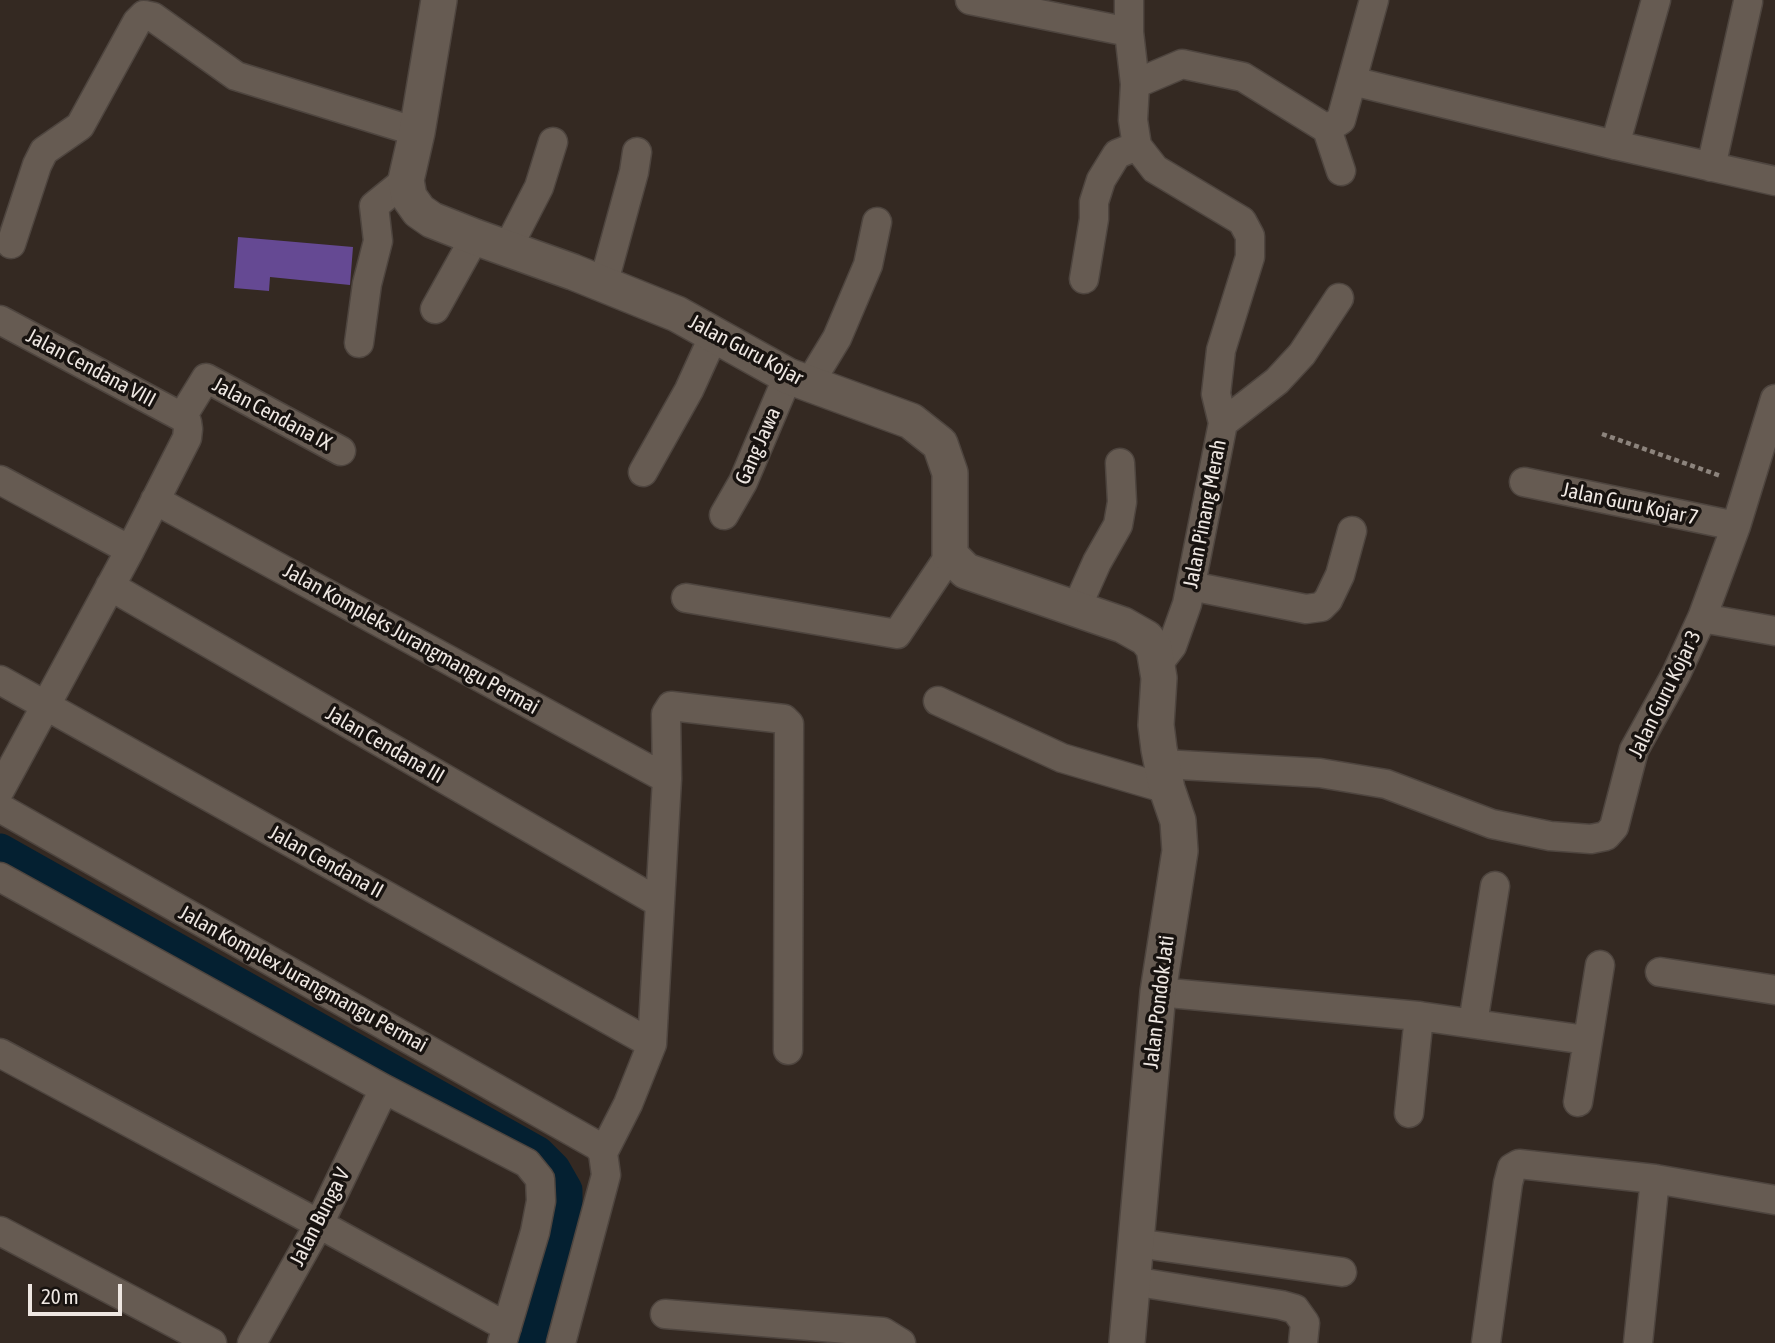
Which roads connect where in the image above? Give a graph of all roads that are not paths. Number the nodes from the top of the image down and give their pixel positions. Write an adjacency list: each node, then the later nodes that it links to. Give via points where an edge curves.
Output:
1 (439, 0): 11 (street)
2 (970, 0): 7 (street)
3 (1129, 0): 7 (street)
4 (1374, 0): 8 (street)
5 (1656, 0): 13 (street)
6 (1748, 2): 16 (street)
7 (1129, 32): 9 (street)
8 (1352, 80): 10 (street, via 1341,120); 13 (street)
9 (1135, 84): 10 (street, via 1182,64 1243,77); 14 (street)
10 (1327, 130): 17 (street)
11 (417, 132): 18 (street); 22 (street, via 236,76 144,15 80,126 44,150)
12 (553, 142): 21 (street, via 539,187)
13 (1615, 145): 16 (street)
14 (1137, 146): 23 (street, via 1117,154 1101,180); 33 (street, Jalan Pinang Merah, via 1155,169 1242,221 1250,236 1250,257 1221,350 1216,394)
15 (637, 152): 24 (street)
16 (1711, 167): 19 (street)
17 (1341, 171)
18 (406, 180): 21 (street, Jalan Guru Kojar, via 409,197 419,211); 29 (street, via 374,206 378,241)
19 (1775, 181)
20 (877, 222): 30 (street, Gang Jawa, via 868,265 837,338)
21 (491, 243): 24 (street, Jalan Guru Kojar); 26 (street)
22 (11, 244)
23 (1084, 279)
24 (603, 285): 28 (street, Jalan Guru Kojar, via 677,314)
25 (1339, 298): 33 (street, via 1278,381)
26 (435, 309)
27 (0, 320): 32 (street, Jalan Cendana VIII)
28 (714, 335): 30 (street, Jalan Guru Kojar); 36 (street)
29 (359, 343)
30 (798, 380): 41 (street, Gang Jawa); 45 (street, Jalan Guru Kojar, via 911,421 940,444 950,473)
31 (1775, 399): 37 (street, Jalan Guru Kojar 3)
32 (182, 417): 34 (street, Jalan Cendana IX, via 206,378); 40 (street, via 187,422 187,438)
33 (1223, 423): 47 (street, Jalan Pinang Merah)
34 (341, 450)
35 (1120, 463): 49 (street, via 1118,525)
36 (643, 472)
37 (1759, 476): 42 (street, Jalan Guru Kojar 3)
38 (0, 480): 44 (street)
39 (1524, 482): 42 (street, Jalan Guru Kojar 7)
40 (156, 500): 44 (street); 57 (street, Jalan Kompleks Jurangmangu Permai)
41 (724, 515)
42 (1736, 526): 50 (street, Jalan Guru Kojar 3)
43 (1352, 531): 47 (street, via 1340,575 1321,607 1306,609)
44 (130, 550): 46 (street)
45 (950, 555): 48 (street, via 897,634); 49 (street, via 966,571)
46 (110, 586): 55 (street); 62 (street, Jalan Cendana III)
47 (1191, 586): 52 (street, Jalan Pinang Merah, via 1172,646)
48 (686, 598)
49 (1076, 609): 52 (street, via 1146,638)
50 (1702, 618): 51 (street); 56 (street, Jalan Guru Kojar 3, via 1634,750 1614,827 1606,836 1550,836 1492,824 1386,784 1320,773)
51 (1775, 631)
52 (1158, 664): 56 (street, Jalan Pondok Jati, via 1156,725)
53 (0, 680): 55 (street, Jalan Cendana II)
54 (938, 701): 56 (street, via 1062,758)
55 (47, 707): 58 (street); 70 (street, Jalan Cendana II)
56 (1165, 777): 66 (street, Jalan Pondok Jati, via 1178,821 1180,851)
57 (667, 779): 62 (street); 71 (street, via 666,714 671,706 783,719 789,724)
58 (0, 790)
59 (0, 808): 76 (street, Jalan Komplex Jurangmangu Permai, via 590,1141)
60 (0, 877): 73 (street)
61 (1495, 886): 68 (street)
62 (660, 903): 70 (street)
63 (1600, 965): 69 (street)
64 (1660, 972): 65 (street)
65 (1775, 990)
66 (1158, 992): 67 (street); 81 (street, Jalan Pondok Jati)
67 (1419, 1016): 68 (street); 75 (street)
68 (1473, 1023): 69 (street)
69 (1586, 1040): 74 (street)
70 (652, 1044): 76 (street)
71 (788, 1050)
72 (0, 1053): 79 (street)
73 (384, 1089): 79 (street, Jalan Bunga V); 85 (street, via 527,1163 540,1179 535,1232)
74 (1578, 1102)
75 (1409, 1113)
76 (603, 1153): 88 (street, via 606,1175)
77 (1655, 1179): 78 (street); 92 (street, via 1519,1164 1513,1168); 93 (street)
78 (1775, 1200)
79 (319, 1224): 85 (street); 87 (street, Jalan Bunga V)
80 (0, 1231): 86 (street)
81 (1136, 1243): 82 (street); 83 (street, Jalan Pondok Jati)
82 (1342, 1272)
83 (1132, 1281): 90 (street, Jalan Pondok Jati); 91 (street, via 1295,1309 1305,1323)
84 (664, 1314): 89 (street, via 883,1332)
85 (504, 1335)
86 (212, 1343)
87 (252, 1343)
88 (561, 1343)
89 (901, 1343)
90 (1127, 1343)
91 (1303, 1343)
92 (1486, 1343)
93 (1638, 1343)

